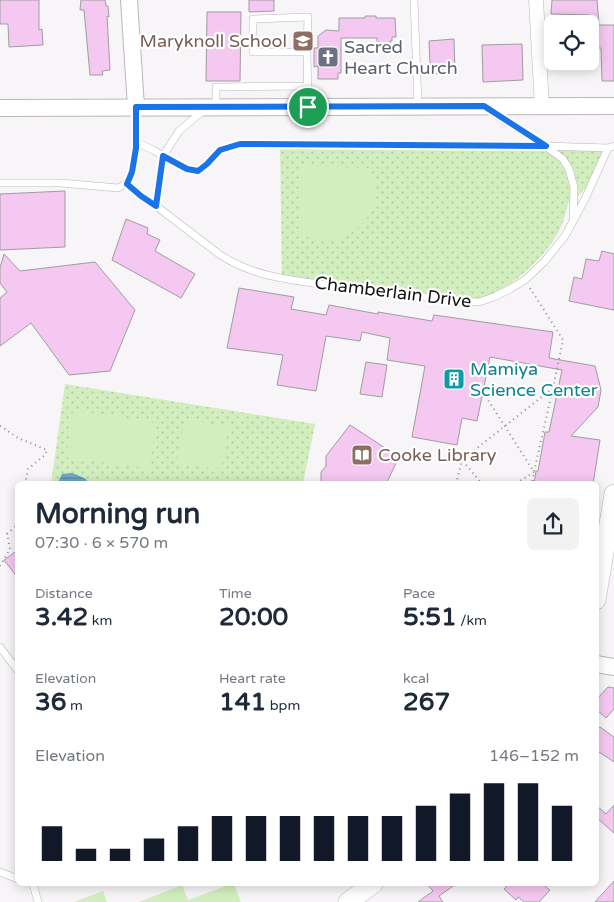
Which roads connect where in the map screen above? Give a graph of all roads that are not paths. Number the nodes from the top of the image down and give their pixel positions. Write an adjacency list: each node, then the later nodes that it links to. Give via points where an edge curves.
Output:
1 (129, 0): 9 (street)
2 (414, 0): 6 (lane)
3 (536, 0): 11 (street)
4 (307, 52): 4 (lane, via 308,18 253,19 253,52); 5 (lane)
5 (308, 86): 10 (lane); 13 (lane, via 216,87)
6 (418, 106): 7 (street); 10 (street)
7 (484, 106): 11 (street); 15 (lane)
8 (614, 106): 11 (street)
9 (136, 107): 12 (street); 13 (street); 14 (lane)
10 (308, 107): 13 (street)
11 (542, 107)
12 (0, 108)
13 (212, 108): 17 (lane, via 179,131)
14 (136, 142): 17 (lane); 19 (lane)
15 (546, 146): 16 (lane); 17 (lane, via 240,144 220,150 198,171); 21 (lane, via 563,159 569,169 574,187)
16 (611, 147): 21 (lane, Chamberlain Drive)
17 (163, 156): 20 (lane)
18 (0, 182): 19 (lane, via 118,188)
19 (127, 184): 20 (lane, Chamberlain Drive)
20 (156, 206): 21 (lane, Chamberlain Drive, via 228,260 244,268 282,279 478,302 525,280 565,236)
21 (572, 221)
22 (614, 494): 23 (main road)
23 (599, 582)
24 (0, 647): 26 (lane)
25 (599, 664): 27 (street)
26 (15, 667)
27 (614, 667)
28 (0, 872): 29 (lane)
29 (15, 878)
30 (33, 886): 32 (lane)
31 (370, 886): 33 (main road)
32 (38, 902)
33 (348, 902)

